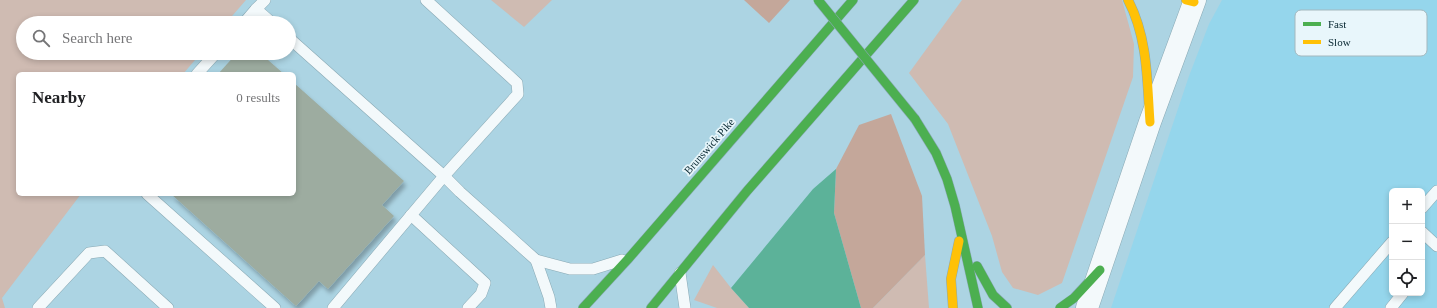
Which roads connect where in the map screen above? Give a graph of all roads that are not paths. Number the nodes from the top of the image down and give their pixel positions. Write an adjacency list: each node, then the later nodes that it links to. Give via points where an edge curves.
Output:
1 (265, 0): 9 (lane)
2 (426, 0): 17 (lane, via 517,83 518,94)
3 (818, 0): 22 (highway, bridge, via 915,119 936,153 947,179)
4 (853, 0): 26 (highway, Brunswick Pike)
5 (914, 0): 12 (highway)
6 (924, 0): 12 (highway)
7 (1128, 0): 16 (highway, via 1135,12 1143,45)
8 (1192, 1): 16 (street)
9 (256, 9): 10 (lane); 11 (lane)
10 (250, 16)
11 (264, 16)
12 (893, 23): 29 (highway)
13 (296, 44): 17 (lane)
14 (210, 60): 15 (lane)
15 (199, 72)
16 (1150, 122): 28 (street)
17 (444, 176): 21 (lane); 27 (lane)
18 (1437, 191): 20 (lane)
19 (149, 196): 33 (lane)
20 (1425, 205)
21 (411, 215): 34 (lane); 35 (lane, via 485,283 481,294)
22 (960, 234): 40 (highway, via 952,279); 41 (highway); 42 (highway, via 992,294)
23 (1425, 235): 25 (lane)
24 (1389, 245): 45 (lane)
25 (1437, 246)
26 (629, 258): 27 (lane, via 593,269 570,269); 37 (highway, Brunswick Pike)
27 (536, 260): 36 (lane)
28 (1100, 270): 43 (highway, via 1074,298); 44 (street)
29 (680, 271): 38 (highway); 39 (lane)
30 (1400, 296): 46 (lane)
31 (38, 308): 32 (lane, via 89,253 105,251)
32 (168, 308)
33 (275, 308)
34 (333, 308)
35 (468, 308)
36 (551, 308)
37 (583, 308)
38 (651, 308)
39 (685, 308)
40 (953, 308)
41 (978, 308)
42 (1007, 308)
43 (1060, 308)
44 (1087, 308)
45 (1335, 308)
46 (1390, 308)

